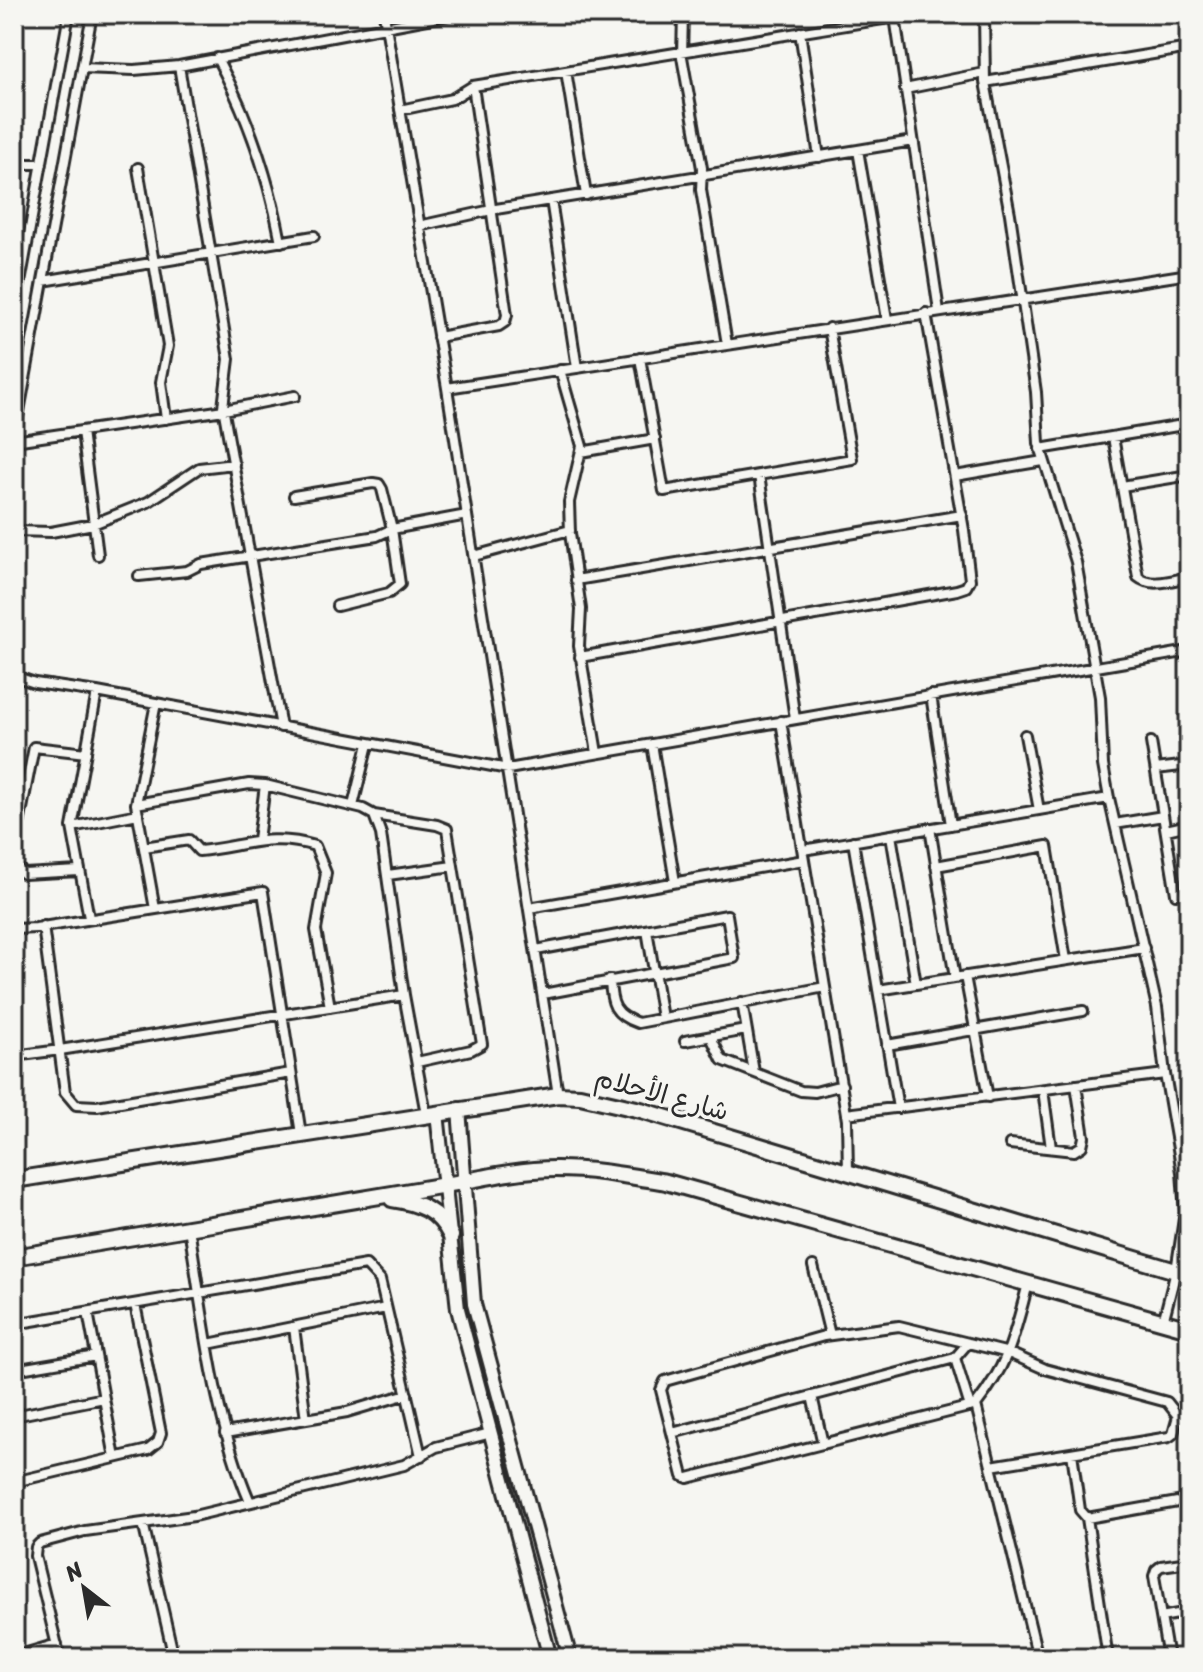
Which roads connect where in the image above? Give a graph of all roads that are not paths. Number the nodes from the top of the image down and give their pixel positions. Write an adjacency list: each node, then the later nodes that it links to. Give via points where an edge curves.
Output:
1 (69, 14): 23 (street)
2 (92, 14): 13 (street)
3 (384, 14): 7 (street)
4 (454, 14): 7 (street)
5 (683, 14): 10 (street)
6 (984, 14): 15 (street)
7 (385, 26): 11 (street); 18 (street)
8 (800, 32): 10 (street); 17 (street, via 895,17); 21 (street)
9 (1189, 48): 15 (street)
10 (683, 51): 14 (street); 25 (street)
11 (217, 58): 12 (street); 31 (street, via 268,178)
12 (179, 66): 13 (street); 32 (street)
13 (82, 68): 35 (street)
14 (566, 71): 16 (street); 26 (street)
15 (984, 78): 17 (street); 36 (street)
16 (473, 86): 18 (street, via 452,99); 28 (street)
17 (905, 89): 19 (street)
18 (400, 110): 29 (street)
19 (913, 141): 20 (street); 37 (street)
20 (858, 150): 21 (street); 40 (street)
21 (819, 157): 25 (street)
22 (14, 164): 23 (street)
23 (42, 164): 39 (street)
24 (138, 168): 33 (street)
25 (702, 176): 26 (street); 43 (street)
26 (586, 195): 27 (street)
27 (551, 200): 28 (street); 45 (street)
28 (491, 210): 29 (street); 42 (street, via 505,322)
29 (419, 226): 42 (street)
30 (314, 236): 31 (street)
31 (281, 242): 32 (street)
32 (211, 253): 33 (street); 49 (street, via 229,359)
33 (154, 263): 35 (street); 50 (street, via 168,346 161,382)
34 (1189, 274): 36 (street)
35 (43, 281): 55 (street)
36 (1020, 298): 37 (street); 56 (street)
37 (939, 311): 38 (street)
38 (926, 313): 40 (street); 62 (street)
39 (14, 316)
40 (887, 319): 41 (street)
41 (829, 328): 43 (street); 60 (street, via 852,459)
42 (438, 337): 47 (street)
43 (727, 344): 44 (street)
44 (640, 358): 45 (street); 54 (street)
45 (577, 368): 46 (street)
46 (560, 370): 47 (street); 57 (street)
47 (447, 388): 65 (street)
48 (295, 396): 49 (street)
49 (224, 410): 50 (street); 59 (street)
50 (166, 419): 52 (street)
51 (1189, 424): 53 (street)
52 (82, 431): 55 (street); 67 (street)
53 (1113, 437): 56 (street); 63 (street)
54 (655, 439): 57 (street); 60 (street, via 664,491)
55 (14, 440)
56 (1040, 449): 58 (street)
57 (581, 452): 69 (street, via 569,502)
58 (1043, 461): 62 (street); 82 (street, via 1076,562)
59 (234, 464): 67 (street, via 199,468 148,502); 74 (street)
60 (759, 475): 71 (street)
61 (1189, 475): 63 (street)
62 (955, 476): 66 (street)
63 (1122, 486): 76 (street, via 1138,577 1152,583)
64 (294, 496): 68 (street, via 379,484)
65 (467, 515): 68 (street); 73 (street)
66 (962, 515): 71 (street); 79 (street, via 970,580 966,587)
67 (93, 524): 70 (street, via 51,532); 72 (street)
68 (392, 529): 74 (street); 78 (street, via 400,584 389,593)
69 (570, 530): 73 (street); 77 (street)
70 (14, 531)
71 (770, 547): 77 (street); 79 (street)
72 (98, 555)
73 (474, 556): 97 (street)
74 (251, 558): 75 (street); 89 (street)
75 (139, 576)
76 (1189, 577)
77 (576, 580): 81 (street)
78 (337, 606)
79 (781, 621): 81 (street); 87 (street)
80 (1189, 651): 82 (street)
81 (580, 657): 95 (street)
82 (1093, 667): 85 (street); 100 (street)
83 (14, 676): 84 (street)
84 (97, 692): 86 (street); 94 (street)
85 (931, 695): 87 (street); 108 (street)
86 (156, 703): 89 (street); 101 (street)
87 (795, 719): 88 (street)
88 (781, 721): 93 (street); 118 (street)
89 (281, 727): 92 (street)
90 (1025, 735): 103 (street)
91 (1151, 742): 98 (street)
92 (368, 744): 97 (street); 102 (street)
93 (652, 744): 95 (street); 125 (street)
94 (86, 753): 110 (street); 117 (street, via 34,747)
95 (597, 753): 97 (street)
96 (1189, 765): 98 (street)
97 (508, 769): 127 (street)
98 (1156, 769): 106 (street)
99 (265, 785): 101 (street); 102 (street); 114 (street)
100 (1109, 798): 103 (street); 107 (street)
101 (136, 804): 104 (street)
102 (353, 806): 105 (street)
103 (1039, 810): 108 (street)
104 (138, 814): 110 (street); 116 (street)
105 (374, 815): 121 (street, via 447,829); 124 (street)
106 (1163, 816): 107 (street); 112 (street)
107 (1115, 824): 133 (street)
108 (951, 825): 111 (street)
109 (1189, 825): 112 (street)
110 (72, 827): 123 (street)
111 (930, 828): 113 (street); 122 (street)
112 (1166, 830): 126 (street)
113 (891, 835): 115 (street); 139 (street)
114 (258, 840): 116 (street, via 199,851 189,840); 145 (street, via 293,839 319,851 326,873 316,930)
115 (853, 841): 118 (street); 141 (street)
116 (144, 847): 128 (street)
117 (14, 850)
118 (803, 850): 119 (street)
119 (804, 860): 125 (street); 140 (street)
120 (14, 865): 123 (street, via 24,874)
121 (453, 866): 124 (street); 156 (street, via 482,1044)
122 (936, 866): 135 (street, via 1047,846); 137 (street)
123 (79, 871): 129 (street)
124 (388, 875): 143 (street)
125 (675, 882): 127 (street)
126 (1176, 894)
127 (529, 908): 134 (street)
128 (155, 909): 129 (street); 147 (street, via 263,892)
129 (89, 918): 130 (street)
130 (43, 926): 131 (street); 154 (street)
131 (14, 929)
132 (647, 930): 134 (street); 136 (street); 136 (street, via 727,915 734,958)
133 (1144, 948): 135 (street); 159 (street)
134 (536, 950): 142 (street)
135 (1066, 960): 137 (street)
136 (654, 972): 138 (street); 148 (street)
137 (960, 977): 139 (street); 150 (street)
138 (610, 980): 142 (street); 148 (street, via 611,996 623,1018 638,1023)
139 (916, 984): 141 (street)
140 (825, 987): 144 (street); 160 (street)
141 (878, 990): 153 (street)
142 (543, 994): 163 (street)
143 (404, 995): 145 (street); 156 (street)
144 (742, 1002): 148 (street); 149 (street)
145 (330, 1007): 147 (street)
146 (1083, 1011): 150 (street)
147 (281, 1015): 154 (street); 158 (street)
148 (662, 1018)
149 (746, 1030): 151 (street); 157 (street)
150 (975, 1030): 153 (street); 164 (street)
151 (711, 1037): 152 (street); 157 (street, via 722,1060)
152 (685, 1041)
153 (887, 1045): 165 (street)
154 (60, 1050): 155 (street); 158 (street, via 65,1092 76,1105)
155 (14, 1056)
156 (417, 1062): 167 (street)
157 (754, 1072): 160 (street, via 801,1091)
158 (291, 1073): 169 (street)
159 (1165, 1074): 161 (street); 181 (street, via 1182,1172)
160 (842, 1085): 168 (street)
161 (1076, 1085): 162 (street); 171 (street, via 1082,1146 1074,1151)
162 (1043, 1090): 164 (street); 171 (street)
163 (558, 1095): 166 (main road, شارع الأحلام); 172 (main road, شارع الأحلام, via 641,1110)
164 (988, 1097): 165 (street)
165 (898, 1108): 168 (street)
166 (459, 1109): 167 (main road, شارع الأحلام); 174 (main road)
167 (431, 1114): 169 (main road, شارع الأحلام); 175 (main road)
168 (846, 1114): 172 (street)
169 (301, 1134): 173 (main road, شارع الأحلام)
170 (1010, 1144): 171 (street)
171 (1051, 1148)
172 (848, 1172): 181 (main road, شارع الأحلام)
173 (14, 1180)
174 (464, 1182): 175 (main road); 182 (main road, via 553,1169 666,1182); 197 (main road, via 474,1304)
175 (446, 1185): 176 (main road); 178 (main road)
176 (380, 1196): 177 (main road); 178 (main road, via 425,1207)
177 (189, 1228): 179 (main road); 183 (street)
178 (451, 1236): 199 (main road, via 458,1309)
179 (14, 1257)
180 (813, 1266): 191 (street)
181 (1183, 1273): 187 (street)
182 (1028, 1284): 187 (main road); 194 (street)
183 (200, 1293): 184 (street); 185 (street, via 366,1265 380,1280); 193 (street)
184 (135, 1304): 186 (street); 212 (street, via 161,1433 148,1450)
185 (386, 1308): 189 (street); 200 (street)
186 (88, 1312): 188 (street); 195 (street)
187 (1163, 1322): 190 (main road)
188 (14, 1324)
189 (294, 1327): 193 (street); 205 (street)
190 (1189, 1329)
191 (830, 1335): 192 (street, via 899,1326); 208 (street, via 665,1381 661,1390)
192 (968, 1343): 194 (street); 196 (street)
193 (208, 1344): 206 (street)
194 (1009, 1353): 203 (street); 210 (street, via 1045,1369 1167,1402 1178,1416 1169,1437)
195 (96, 1356): 198 (street); 202 (street)
196 (955, 1358): 201 (street); 203 (street)
197 (491, 1369): 199 (main road); 227 (main road)
198 (14, 1370)
199 (475, 1373): 207 (main road)
200 (407, 1394): 205 (street); 211 (street)
201 (812, 1396): 208 (street); 209 (street)
202 (104, 1398): 204 (street); 212 (street)
203 (973, 1406): 209 (street); 213 (street)
204 (14, 1416)
205 (306, 1419): 206 (street)
206 (225, 1433): 216 (street)
207 (491, 1433): 211 (street); 226 (main road)
208 (672, 1433): 209 (street, via 683,1476 688,1478)
209 (823, 1444)
210 (1072, 1453): 213 (street); 217 (street, via 1080,1510)
211 (421, 1456): 216 (street, via 404,1465)
212 (115, 1458): 214 (street)
213 (991, 1466): 228 (street)
214 (14, 1482)
215 (1189, 1500): 217 (street)
216 (250, 1502): 218 (street)
217 (1087, 1518): 229 (street)
218 (143, 1523): 222 (street, via 85,1531 36,1547); 225 (street)
219 (1189, 1562): 221 (street, via 1156,1570)
220 (1189, 1612): 221 (street)
221 (1161, 1617): 230 (street)
222 (57, 1644): 223 (street); 224 (street)
223 (14, 1657)
224 (60, 1658)
225 (174, 1658)
226 (550, 1658)
227 (570, 1658)
228 (1038, 1658)
229 (1108, 1658)
230 (1168, 1658)

